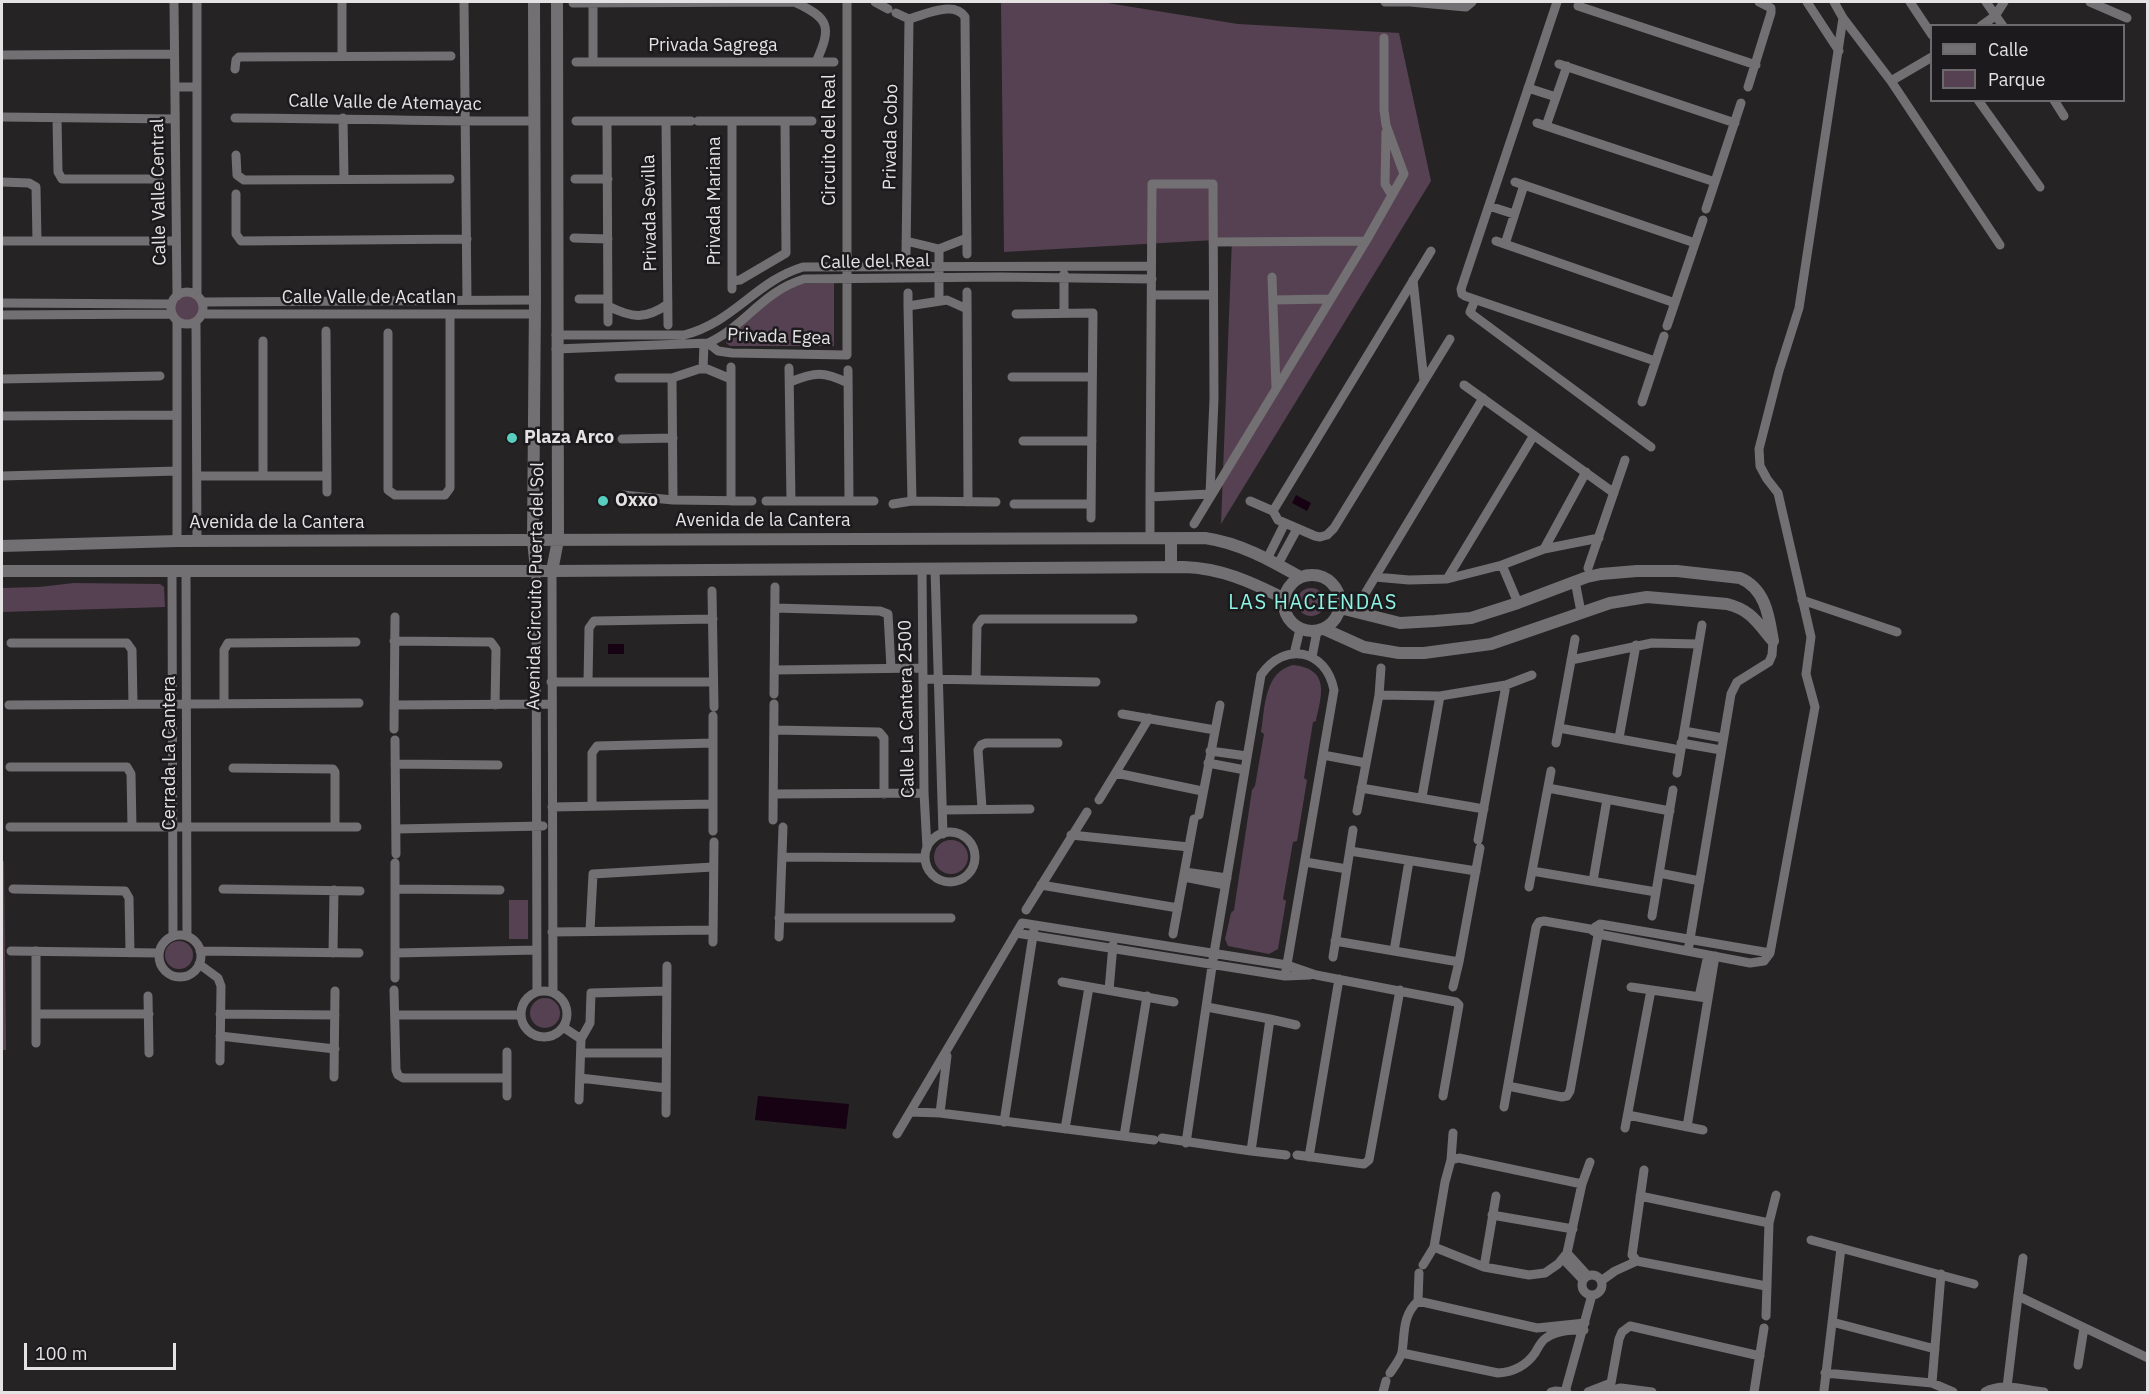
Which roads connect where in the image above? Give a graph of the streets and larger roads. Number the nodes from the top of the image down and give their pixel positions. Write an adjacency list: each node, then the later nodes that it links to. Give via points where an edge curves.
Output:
1 (174, 2): 34 (street, Calle Valle Central)
2 (197, 2): 47 (street, Calle Valle Central)
3 (342, 2): 36 (street)
4 (464, 2): 67 (street)
5 (534, 2): 60 (street, Avenida Circuito Puerta del Sol)
6 (557, 2): 149 (street, Avenida Circuito Puerta del Sol)
7 (847, 2): 30 (street, Circuito del Real)
8 (875, 2): 26 (street)
9 (1384, 2): 10 (street)
10 (1410, 2): 11 (street, via 1466,7)
11 (1472, 2)
12 (1557, 2): 49 (street)
13 (1760, 2): 43 (street, via 1771,8 1771,13)
14 (1808, 2): 33 (street)
15 (1834, 2): 24 (street)
16 (1910, 2): 31 (street)
17 (1986, 2): 23 (street)
18 (2004, 2): 23 (street)
19 (2090, 2): 25 (street)
20 (573, 3): 21 (street)
21 (593, 3): 29 (street, via 794,2 819,15); 40 (street)
22 (1583, 5): 43 (street)
23 (1995, 16): 27 (street); 28 (street)
24 (1843, 18): 33 (street); 45 (street)
25 (2127, 18)
26 (909, 19): 86 (street, via 947,8 965,16); 92 (street, Privada Cobo)
27 (1984, 24)
28 (2001, 24)
29 (827, 31): 30 (street); 41 (street)
30 (847, 31): 101 (street, Circuito del Real)
31 (1930, 32)
32 (1384, 38): 69 (street)
33 (1839, 51): 249 (street, via 1799,308 1759,449 1760,466 1778,493)
34 (174, 54): 35 (street); 46 (street, Calle Valle Central)
35 (2, 55)
36 (342, 56): 37 (street); 44 (street, via 239,57)
37 (451, 56)
38 (1930, 58): 45 (street)
39 (576, 62): 40 (street, Privada Sagrega)
40 (593, 62): 41 (street, Privada Sagrega)
41 (816, 62): 42 (street, Privada Sagrega)
42 (834, 62)
43 (1756, 65): 48 (street)
44 (235, 69)
45 (1891, 81): 96 (street)
46 (175, 87): 47 (street); 59 (street, Calle Valle Central)
47 (197, 87): 119 (street, Calle Valle Central)
48 (1748, 87)
49 (1528, 88): 50 (street); 81 (street)
50 (1556, 97): 68 (street, via 1563,65); 77 (street, via 1542,124)
51 (1979, 102): 78 (street)
52 (2055, 102): 54 (street)
53 (1741, 103): 68 (street)
54 (2064, 116)
55 (2, 117): 56 (street)
56 (57, 118): 59 (street); 71 (street, via 58,172 62,179)
57 (235, 118): 58 (street, Calle Valle de Atemayac)
58 (343, 118): 67 (street, Calle Valle de Atemayac); 72 (street)
59 (175, 119): 91 (street, Calle Valle Central)
60 (534, 121): 67 (street, Calle Valle de Atemayac); 122 (street, Avenida Circuito Puerta del Sol)
61 (576, 121): 62 (street)
62 (608, 121): 63 (street); 75 (street)
63 (666, 121): 64 (street, Privada Mariana); 132 (street, Privada Sevilla)
64 (732, 121): 65 (street, Privada Mariana); 106 (street, Privada Mariana, via 732,285)
65 (785, 121): 66 (street, Privada Mariana); 106 (street, Privada Mariana, via 786,253)
66 (812, 121)
67 (466, 122): 87 (street)
68 (1735, 123): 77 (street)
69 (1386, 125): 80 (street, via 1385,184); 80 (street, via 1404,174)
70 (236, 155): 72 (street, via 236,172 241,179)
71 (158, 179)
72 (344, 179): 73 (street)
73 (450, 179)
74 (575, 179): 75 (street)
75 (608, 179): 88 (street)
76 (2, 182): 90 (street, via 36,187)
77 (1715, 182): 82 (street)
78 (2040, 187)
79 (236, 194): 87 (street, via 236,234 241,242)
80 (1391, 194): 93 (street)
81 (1489, 206): 83 (street); 126 (street, via 1461,289 1462,294)
82 (1706, 209)
83 (1514, 214): 95 (street, via 1519,183); 131 (street, via 1500,243)
84 (1703, 219): 95 (street)
85 (574, 238): 88 (street)
86 (967, 238): 97 (street); 99 (street)
87 (467, 239): 121 (street)
88 (608, 239): 130 (street)
89 (2, 241): 90 (street)
90 (37, 241): 91 (street)
91 (176, 241): 134 (street, Calle Valle Central)
92 (906, 241): 97 (street); 100 (street, Privada Cobo)
93 (1366, 241): 94 (street); 120 (street)
94 (1213, 242): 104 (street, via 1213,184 1152,184); 118 (street)
95 (1695, 243): 131 (street)
96 (2000, 245)
97 (939, 249): 105 (street)
98 (1431, 251): 113 (street)
99 (967, 254)
100 (906, 256)
101 (847, 266): 105 (street, Calle del Real); 110 (street, Circuito del Real); 114 (street, Calle del Real, via 797,269 778,276)
102 (998, 266): 103 (street, Calle del Real); 105 (street, Calle del Real); 108 (street)
103 (1064, 266): 104 (street, Calle del Real); 111 (street)
104 (1151, 266): 112 (street)
105 (939, 267): 107 (street)
106 (750, 274): 114 (street, Privada Mariana)
107 (939, 277): 108 (street, Calle del Real); 110 (street, Calle del Real); 124 (street)
108 (999, 277): 111 (street, Calle del Real)
109 (1272, 277): 125 (street)
110 (847, 278): 155 (street, Calle del Real, via 790,283); 159 (street, Privada Egea, via 848,353)
111 (1064, 278): 112 (street, Calle del Real); 136 (street)
112 (1152, 279): 117 (street)
113 (1413, 280): 173 (street); 216 (street)
114 (759, 290): 152 (street, Calle del Real, via 698,332)
115 (967, 292): 135 (street)
116 (908, 293): 133 (street)
117 (1152, 295): 118 (street); 199 (street)
118 (1213, 295): 197 (street)
119 (199, 298): 127 (street, Calle Valle de Acatlan); 134 (street, Calle Valle de Acatlan, via 187,292); 144 (street, Calle Valle Central)
120 (1329, 299): 125 (street); 177 (street)
121 (467, 300): 122 (street, Calle Valle de Acatlan); 127 (street, Calle Valle de Acatlan)
122 (535, 300): 140 (street, Avenida Circuito Puerta del Sol)
123 (579, 300): 130 (street)
124 (939, 300): 133 (street); 135 (street)
125 (1273, 300): 177 (street)
126 (1475, 300): 160 (street); 187 (street, via 1470,308 1473,315)
127 (417, 301): 138 (street)
128 (2, 303): 129 (street)
129 (55, 303): 134 (street); 137 (street)
130 (608, 303): 143 (street, via 622,313); 145 (street)
131 (1675, 303): 160 (street)
132 (668, 304): 143 (street, via 657,312); 146 (street, Privada Sevilla)
133 (908, 306): 207 (street)
134 (174, 309): 137 (street); 144 (street, Calle Valle de Acatlan, via 186,325); 180 (street, Calle Valle Central)
135 (967, 309): 209 (street)
136 (1064, 313): 141 (street); 168 (street, via 1093,313)
137 (56, 314): 142 (street)
138 (418, 314): 139 (street, Calle Valle de Acatlan); 144 (street, Calle Valle de Acatlan)
139 (450, 314): 140 (street, Calle Valle de Acatlan); 148 (street, via 450,488 445,495 395,495 388,490)
140 (535, 314): 224 (street, Avenida Circuito Puerta del Sol)
141 (1016, 314)
142 (2, 315)
143 (639, 316): 152 (street)
144 (199, 318): 192 (street)
145 (608, 322)
146 (668, 325)
147 (326, 331): 194 (street)
148 (388, 333)
149 (556, 335): 150 (street, Calle del Real); 158 (street, Avenida Circuito Puerta del Sol)
150 (593, 335): 151 (street, Calle del Real); 156 (street)
151 (618, 335): 152 (street, Calle del Real); 157 (street)
152 (641, 335)
153 (1450, 339): 173 (street)
154 (263, 341): 193 (street)
155 (706, 344): 157 (street); 159 (street, Privada Egea, via 732,353); 163 (street)
156 (594, 348): 157 (street); 158 (street)
157 (618, 348)
158 (556, 349): 225 (street, Avenida Circuito Puerta del Sol)
159 (823, 356): 165 (street)
160 (1655, 361): 179 (street)
161 (731, 367): 172 (street)
162 (789, 368): 174 (street)
163 (703, 369): 170 (street); 172 (street)
164 (848, 370): 175 (street)
165 (823, 373): 174 (street); 175 (street)
166 (160, 376): 171 (street)
167 (1012, 377): 168 (street)
168 (1092, 377): 186 (street)
169 (619, 378): 170 (street)
170 (672, 378): 183 (street)
171 (2, 379)
172 (731, 379): 201 (street)
173 (1424, 381): 220 (street, via 1334,528 1320,537)
174 (790, 382): 204 (street)
175 (848, 383): 205 (street)
176 (1464, 385): 178 (street)
177 (1276, 388): 197 (street)
178 (1484, 398): 182 (street); 242 (street)
179 (1642, 402)
180 (176, 415): 181 (street); 189 (street, Calle Valle Central)
181 (2, 416)
182 (1534, 435): 190 (street); 243 (street)
183 (673, 438): 184 (street); 200 (street)
184 (622, 439)
185 (1023, 441): 186 (street)
186 (1092, 441): 213 (street)
187 (1651, 447)
188 (1625, 460): 196 (street)
189 (177, 471): 191 (street); 215 (street, Calle Valle Central)
190 (1586, 472): 196 (street); 229 (street)
191 (2, 476)
192 (197, 476): 193 (street); 214 (street)
193 (262, 476): 194 (street)
194 (327, 476): 195 (street)
195 (327, 492)
196 (1614, 493): 221 (street)
197 (1210, 494): 199 (street); 218 (street)
198 (623, 495): 200 (street)
199 (1150, 497): 223 (street)
200 (673, 500): 201 (street)
201 (731, 501): 202 (street)
202 (752, 501)
203 (766, 501): 204 (street)
204 (791, 501): 205 (street)
205 (849, 501): 206 (street)
206 (874, 501)
207 (912, 501): 209 (street); 211 (street)
208 (1250, 501): 216 (street)
209 (968, 502): 210 (street)
210 (996, 502)
211 (893, 504)
212 (1014, 504): 213 (street)
213 (1091, 504): 217 (street)
214 (197, 505): 215 (street); 227 (street)
215 (177, 506): 226 (street, Calle Valle Central)
216 (1273, 511): 219 (street)
217 (1091, 518)
218 (1194, 524)
219 (1285, 524): 220 (street); 230 (street)
220 (1297, 529): 230 (street)
221 (1599, 537): 229 (street); 233 (street)
222 (1171, 538): 223 (street, Avenida de la Cantera); 230 (street, Avenida de la Cantera, via 1220,540); 232 (street)
223 (1150, 539): 225 (street, Avenida de la Cantera)
224 (533, 540): 225 (street, Avenida de la Cantera); 227 (street, Avenida de la Cantera); 236 (street, Avenida Circuito Puerta del Sol)
225 (558, 540): 240 (street, Avenida Circuito Puerta del Sol)
226 (177, 541): 227 (street, Avenida de la Cantera); 228 (street, Avenida de la Cantera)
227 (197, 541)
228 (2, 546)
229 (1544, 549): 231 (street)
230 (1272, 562): 241 (street, Avenida de la Cantera)
231 (1502, 565): 243 (street); 250 (street)
232 (1171, 567): 235 (street); 248 (street, via 1225,573)
233 (1588, 568)
234 (922, 569): 235 (street); 240 (street); 272 (street, Calle La Cantera 2500)
235 (935, 569): 277 (street, Calle La Cantera 2500)
236 (536, 570): 239 (street); 240 (street); 295 (street, Avenida Circuito Puerta del Sol)
237 (2, 571): 238 (street)
238 (172, 571): 239 (street); 288 (street, Cerrada La Cantera)
239 (186, 571): 289 (street, Cerrada La Cantera)
240 (552, 571): 279 (street, Avenida Circuito Puerta del Sol)
241 (1300, 577): 248 (street, via 1289,585); 252 (street, via 1317,575 1333,583)
242 (1375, 577): 243 (street); 247 (street)
243 (1447, 579)
244 (1575, 581): 250 (street); 253 (street); 263 (street, via 1637,571 1740,578 1755,587 1762,599)
245 (775, 587): 251 (street)
246 (712, 591): 256 (street)
247 (1366, 592)
248 (1283, 598): 258 (street, via 1286,616)
249 (1802, 600): 260 (street); 419 (street, via 1811,637 1807,680 1815,707)
250 (1518, 603): 252 (street, via 1471,618 1400,623)
251 (775, 608): 271 (street, via 888,614); 274 (street)
252 (1340, 608): 259 (street, via 1337,617)
253 (1581, 612): 259 (street, via 1491,644 1424,653 1364,647); 263 (street, via 1601,604 1647,597 1727,604 1746,611)
254 (394, 617): 262 (street)
255 (1132, 619): 278 (street, via 982,619 977,626)
256 (712, 620): 280 (street, via 594,621 590,628); 281 (street)
257 (1702, 625): 266 (street)
258 (1300, 629): 259 (street); 268 (street)
259 (1321, 630): 269 (street)
260 (1897, 632)
261 (1575, 639): 270 (street)
262 (394, 641): 293 (street); 294 (street, via 492,642 496,649)
263 (1773, 641): 305 (street, via 1769,662 1737,682)
264 (356, 642): 290 (street, via 228,643 224,650)
265 (11, 643): 287 (street, via 127,643 132,650)
266 (1698, 644): 267 (street); 303 (street)
267 (1636, 645): 270 (street); 304 (street)
268 (1294, 654): 269 (street); 314 (street, via 1271,662 1261,675)
269 (1312, 657): 313 (street, via 1327,671 1334,690)
270 (1572, 660): 299 (street)
271 (891, 668): 272 (street); 274 (street)
272 (923, 668): 276 (street, Calle La Cantera 2500)
273 (1381, 668): 284 (street)
274 (774, 670): 301 (street)
275 (1532, 675): 283 (street)
276 (923, 679): 277 (street); 331 (street, Calle La Cantera 2500)
277 (937, 679): 278 (street); 341 (street, Calle La Cantera 2500)
278 (976, 680): 282 (street)
279 (551, 682): 280 (street); 291 (street, Avenida Circuito Puerta del Sol)
280 (588, 682): 281 (street)
281 (713, 682): 307 (street)
282 (1096, 682)
283 (1506, 685): 285 (street); 340 (street)
284 (1379, 696): 285 (street); 316 (street)
285 (1440, 696): 332 (street)
286 (359, 703): 290 (street)
287 (133, 704): 288 (street); 292 (street)
288 (172, 704): 289 (street); 350 (street, Cerrada La Cantera)
289 (186, 704): 290 (street); 351 (street, Cerrada La Cantera)
290 (224, 704)
291 (551, 704): 295 (street); 337 (street, Avenida Circuito Puerta del Sol)
292 (9, 705)
293 (394, 705): 294 (street); 300 (street)
294 (495, 705): 295 (street)
295 (537, 705): 346 (street, Avenida Circuito Puerta del Sol)
296 (1220, 705): 302 (street)
297 (1122, 714): 298 (street)
298 (1149, 718): 302 (street); 323 (street)
299 (1559, 728): 304 (street); 309 (street)
300 (394, 729)
301 (774, 730): 329 (street); 330 (street, via 879,732 884,738)
302 (1215, 730): 312 (street)
303 (1684, 731): 305 (street); 310 (street)
304 (1619, 738): 310 (street)
305 (1723, 738): 311 (street)
306 (395, 740): 317 (street)
307 (713, 743): 335 (street); 336 (street, via 597,746 592,753)
308 (1058, 743): 338 (street, via 981,745)
309 (1556, 743)
310 (1681, 746): 311 (street); 324 (street)
311 (1721, 750): 376 (street)
312 (1210, 751): 314 (street); 315 (street)
313 (1323, 755): 316 (street); 367 (street)
314 (1247, 756): 321 (street)
315 (1208, 763): 321 (street); 328 (street)
316 (1366, 763): 325 (street)
317 (395, 764): 318 (street); 355 (street)
318 (498, 765)
319 (10, 767): 349 (street, via 126,767 131,774)
320 (233, 768): 352 (street, via 333,769)
321 (1245, 770): 374 (street)
322 (1551, 771): 326 (street)
323 (1116, 773): 328 (street); 334 (street)
324 (1677, 773)
325 (1361, 788): 332 (street); 342 (street)
326 (1548, 788): 333 (street); 371 (street)
327 (1673, 790): 343 (street)
328 (1203, 791): 361 (street)
329 (774, 794): 330 (street); 345 (street)
330 (884, 794): 331 (street)
331 (924, 794): 362 (street, Calle La Cantera 2500)
332 (1422, 797): 340 (street)
333 (1607, 799): 343 (street); 375 (street)
334 (1100, 800)
335 (713, 804): 336 (street); 357 (street)
336 (592, 806): 337 (street)
337 (552, 807): 347 (street, Avenida Circuito Puerta del Sol)
338 (981, 808): 339 (street); 341 (street)
339 (1030, 809)
340 (1484, 809): 370 (street)
341 (943, 810): 358 (street, Calle La Cantera 2500)
342 (1357, 811)
343 (1670, 811): 372 (street)
344 (1087, 812): 359 (street)
345 (773, 820)
346 (537, 826): 347 (street); 355 (street); 406 (street, Avenida Circuito Puerta del Sol)
347 (552, 826): 395 (street, Avenida Circuito Puerta del Sol)
348 (10, 827): 349 (street)
349 (132, 827): 350 (street)
350 (172, 827): 351 (street); 398 (street, Cerrada La Cantera)
351 (187, 827): 352 (street); 399 (street, Cerrada La Cantera)
352 (335, 827): 353 (street)
353 (357, 827)
354 (783, 827): 364 (street)
355 (396, 829): 381 (street)
356 (1353, 830): 363 (street)
357 (714, 831)
358 (943, 834): 362 (street); 365 (street, via 966,839 974,853 971,870 959,880 943,881 930,872)
359 (1071, 835): 361 (street); 377 (street)
360 (714, 842): 368 (street)
361 (1189, 847): 373 (street)
362 (927, 848): 365 (street)
363 (1350, 851): 366 (street); 369 (street)
364 (782, 857): 365 (street); 389 (street)
365 (925, 858)
366 (1409, 861): 370 (street); 411 (street)
367 (1305, 862): 369 (street); 425 (street)
368 (713, 867): 392 (street); 394 (street, via 593,874)
369 (1347, 869): 405 (street)
370 (1476, 871): 422 (street)
371 (1532, 871): 375 (street); 378 (street)
372 (1659, 873): 376 (street); 385 (street)
373 (1184, 874): 374 (street); 386 (street)
374 (1226, 881): 418 (street)
375 (1593, 881): 385 (street)
376 (1700, 881): 402 (street)
377 (1041, 885): 386 (street); 387 (street)
378 (1529, 887)
379 (13, 889): 413 (street, via 125,891 129,898)
380 (223, 889): 382 (street)
381 (395, 889): 383 (street); 417 (street)
382 (334, 890): 384 (street); 415 (street)
383 (500, 890)
384 (360, 891)
385 (1656, 892): 388 (street)
386 (1178, 908): 397 (street)
387 (1026, 910)
388 (1652, 915)
389 (780, 918): 390 (street); 400 (street)
390 (951, 918)
391 (1034, 929): 393 (street); 403 (street); 461 (street, via 1016,933); 480 (street)
392 (713, 930): 394 (street); 404 (street)
393 (1068, 930): 401 (street); 403 (street)
394 (591, 931): 395 (street)
395 (552, 932): 442 (street, Avenida Circuito Puerta del Sol)
396 (1594, 932): 402 (street, via 1600,924); 412 (street); 470 (street, via 1544,921 1536,927); 470 (street, via 1570,1092 1562,1096)
397 (1173, 934)
398 (173, 935): 399 (street); 414 (street, via 163,942)
399 (187, 936): 410 (street)
400 (779, 937)
401 (1115, 937): 407 (street); 418 (street)
402 (1690, 939): 412 (street); 419 (street)
403 (1066, 941): 407 (street)
404 (713, 942)
405 (1335, 942): 411 (street); 421 (street)
406 (537, 950): 417 (street); 441 (street, Avenida Circuito Puerta del Sol)
407 (1112, 950): 424 (street); 436 (street)
408 (12, 951): 409 (street)
409 (36, 951): 413 (street); 448 (street)
410 (201, 951): 415 (street); 423 (street)
411 (1394, 951): 422 (street)
412 (1688, 951): 420 (street)
413 (130, 953): 414 (street)
414 (159, 953): 423 (street, via 165,971 174,976 193,972)
415 (333, 953): 416 (street)
416 (359, 953)
417 (395, 953): 429 (street)
418 (1214, 953): 424 (street); 425 (street)
419 (1770, 953): 420 (street, via 1758,964)
420 (1712, 956): 445 (street)
421 (1333, 957)
422 (1459, 962): 433 (street)
423 (199, 964): 450 (street, via 218,978)
424 (1212, 964): 428 (street); 447 (street)
425 (1287, 965): 427 (street); 428 (street)
426 (667, 966): 440 (street)
427 (1316, 975): 428 (street); 430 (street)
428 (1285, 976)
429 (395, 978)
430 (1339, 979): 437 (street); 492 (street)
431 (1062, 982): 432 (street)
432 (1089, 987): 436 (street); 483 (street)
433 (1454, 987)
434 (1631, 987): 438 (street)
435 (394, 990): 452 (street)
436 (1109, 990): 444 (street)
437 (1400, 990): 473 (street, via 1451,999 1459,1005); 492 (street, via 1369,1160 1364,1164)
438 (1651, 990): 445 (street); 479 (street)
439 (335, 991): 451 (street)
440 (667, 991): 458 (street, via 591,993 590,1023); 465 (street)
441 (537, 992): 442 (street); 453 (street, via 525,1001)
442 (553, 992): 456 (street, via 567,1009)
443 (148, 996): 449 (street)
444 (1147, 996): 446 (street); 487 (street)
445 (1703, 998): 481 (street)
446 (1174, 1002)
447 (1207, 1007): 454 (street); 488 (street)
448 (36, 1014): 449 (street); 459 (street)
449 (148, 1014): 463 (street)
450 (220, 1014): 451 (street); 457 (street)
451 (335, 1015): 460 (street)
452 (395, 1015): 453 (street); 468 (street, via 396,1070 400,1077)
453 (521, 1015): 456 (street, via 527,1029 540,1036 555,1034)
454 (1270, 1019): 455 (street); 489 (street)
455 (1296, 1025)
456 (562, 1027): 458 (street)
457 (220, 1036): 460 (street); 466 (street)
458 (581, 1039): 464 (street)
459 (36, 1043)
460 (335, 1049): 467 (street)
461 (948, 1051): 477 (street); 478 (street)
462 (507, 1052): 468 (street)
463 (149, 1053)
464 (581, 1053): 465 (street); 469 (street)
465 (666, 1053): 471 (street)
466 (220, 1061)
467 (334, 1077)
468 (507, 1078): 472 (street)
469 (580, 1078): 471 (street); 474 (street)
470 (1508, 1086): 475 (street)
471 (666, 1088): 476 (street)
472 (507, 1096)
473 (1443, 1096)
474 (579, 1100)
475 (1504, 1107)
476 (666, 1113)
477 (910, 1113): 478 (street); 486 (street)
478 (940, 1113): 480 (street)
479 (1628, 1115): 481 (street); 482 (street)
480 (1004, 1122): 483 (street)
481 (1687, 1127): 484 (street)
482 (1625, 1128)
483 (1065, 1129): 487 (street)
484 (1703, 1130)
485 (1453, 1132): 493 (street)
486 (897, 1134)
487 (1124, 1136): 488 (street)
488 (1186, 1143): 489 (street)
489 (1251, 1151): 490 (street)
490 (1286, 1155)
491 (1297, 1155): 492 (street)
492 (1309, 1157)
493 (1451, 1160): 496 (street, via 1459,1158); 504 (street)
494 (1590, 1162): 496 (street)
495 (1644, 1170): 499 (street)
496 (1582, 1184): 502 (street)
497 (1776, 1195): 501 (street)
498 (1496, 1196): 500 (street)
499 (1640, 1196): 501 (street); 508 (street, via 1632,1255)
500 (1492, 1215): 502 (street); 509 (street)
501 (1769, 1223): 514 (street)
502 (1573, 1229): 506 (street)
503 (1811, 1240): 505 (street)
504 (1434, 1246): 509 (street); 517 (street, via 1421,1269)
505 (1841, 1248): 510 (street); 519 (street)
506 (1565, 1256): 509 (street, via 1539,1275); 511 (street)
507 (2022, 1258): 516 (street)
508 (1637, 1262): 512 (street); 514 (street)
509 (1484, 1267)
510 (1941, 1274): 513 (street); 525 (street)
511 (1585, 1278): 512 (street, via 1597,1276); 515 (street, via 1583,1290)
512 (1601, 1281): 515 (street, via 1600,1291)
513 (1974, 1284)
514 (1766, 1287): 518 (street)
515 (1592, 1295): 520 (street)
516 (2018, 1296): 523 (street); 533 (street)
517 (1418, 1301): 521 (street); 526 (street, via 1406,1320)
518 (1766, 1316)
519 (1832, 1322): 525 (street); 530 (street)
520 (1585, 1326): 521 (street); 524 (street); 537 (street)
521 (1537, 1328): 524 (street)
522 (1764, 1328): 527 (street)
523 (2084, 1328): 528 (street); 529 (street)
524 (1545, 1339): 526 (street, via 1533,1356 1506,1373)
525 (1935, 1349): 531 (street)
526 (1402, 1353): 535 (street)
527 (1760, 1356): 532 (street, via 1630,1326 1619,1339); 541 (street)
528 (2148, 1358)
529 (2078, 1365)
530 (1825, 1373): 531 (street); 534 (street)
531 (1932, 1383): 542 (street)
532 (1612, 1386): 538 (street); 539 (street); 540 (street)
533 (2007, 1387): 543 (street); 544 (street)
534 (1824, 1390)
535 (1383, 1392)
536 (1551, 1392): 537 (street)
537 (1566, 1392)
538 (1588, 1392)
539 (1604, 1392)
540 (1652, 1392)
541 (1754, 1392)
542 (1953, 1392)
543 (1985, 1392)
544 (2044, 1392)

